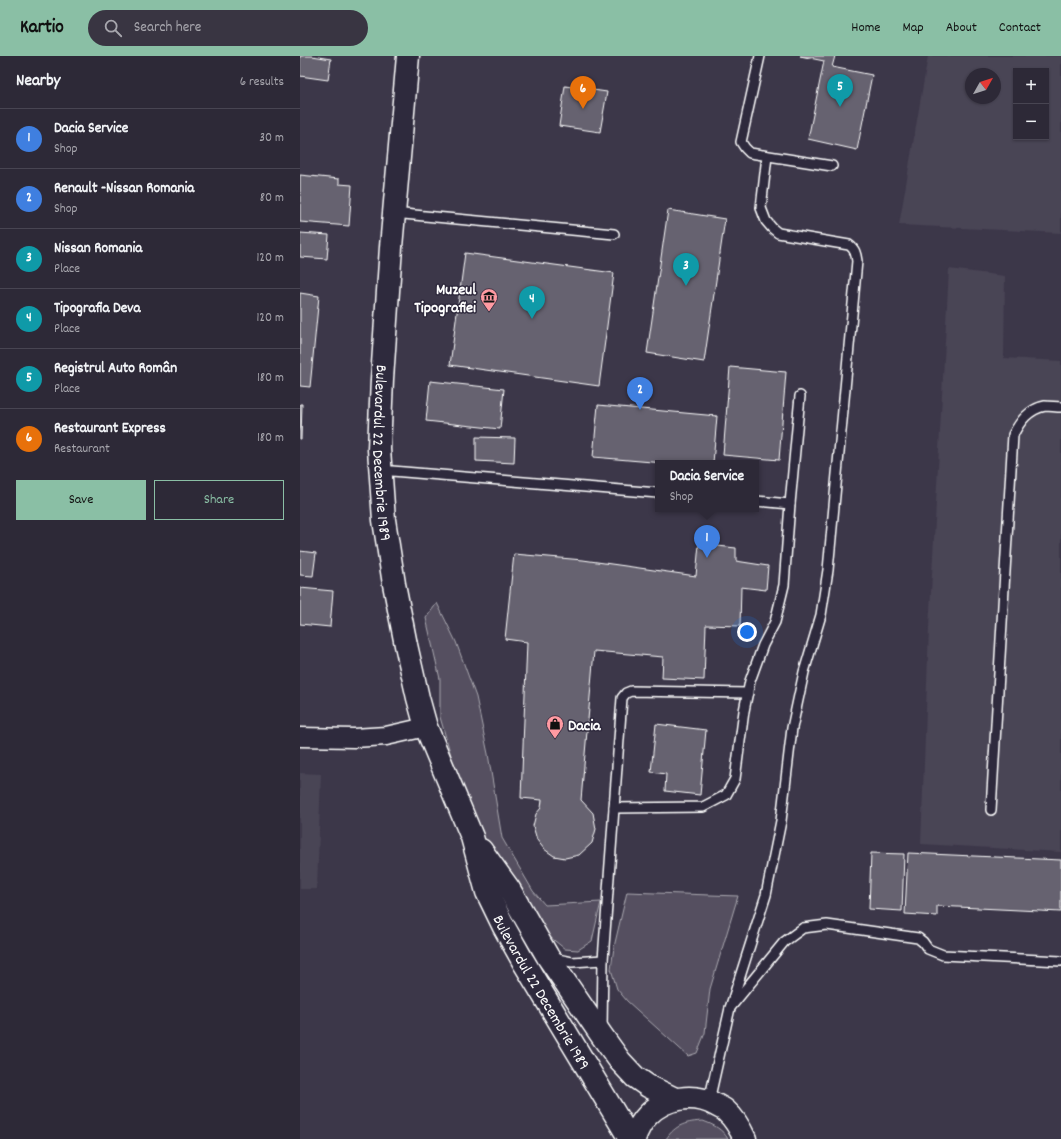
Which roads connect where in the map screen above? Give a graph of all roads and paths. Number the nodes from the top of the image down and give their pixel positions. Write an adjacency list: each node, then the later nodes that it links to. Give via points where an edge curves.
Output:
1 (408, 56): 5 (main road, Bulevardul 22 Decembrie 1989)
2 (760, 56): 3 (lane, via 741,142 750,153)
3 (767, 156): 4 (lane); 22 (lane, via 761,208 766,221 778,233 849,245 856,253 857,261 822,615 804,672 794,721 781,821 766,895)
4 (832, 166)
5 (393, 214): 6 (lane); 9 (main road, Bulevardul 22 Decembrie 1989, via 382,379)
6 (614, 234)
7 (800, 396): 12 (lane)
8 (1061, 407): 17 (lane, via 1046,406 1031,412 1025,416 1013,435)
9 (380, 470): 10 (lane); 14 (main road, Bulevardul 22 Decembrie 1989, via 384,520 394,584)
10 (655, 493)
11 (759, 501): 12 (lane)
12 (790, 504): 13 (lane, via 784,585 775,622 763,645)
13 (748, 693): 16 (lane, via 735,779 726,795 703,807); 16 (lane, via 626,693 622,698)
14 (426, 727): 15 (street, via 354,738); 18 (main road, Bulevardul 22 Decembrie 1989)
15 (300, 736)
16 (614, 808): 20 (lane)
17 (991, 810)
18 (472, 837): 19 (main road, Bulevardul 22 Decembrie 1989, via 509,890); 26 (main road, Bulevardul 22 Decembrie 1989, via 487,892 504,927)
19 (548, 957): 20 (lane, via 572,962); 23 (main road, Bulevardul 22 Decembrie 1989)
20 (603, 960): 23 (lane)
21 (1061, 961): 22 (lane, via 944,954 928,949 918,938 827,925 803,928 784,942)
22 (730, 1008): 25 (lane)
23 (602, 1036): 24 (main road, Bulevardul 22 Decembrie 1989, via 620,1061 636,1077)
24 (675, 1099): 25 (main road, Bulevardul 22 Decembrie 1989, via 698,1098); 27 (main road, Bulevardul 22 Decembrie 1989, via 660,1105 648,1115 638,1128)
25 (709, 1101): 28 (main road, Bulevardul 22 Decembrie 1989, via 725,1110 738,1124)
26 (630, 1139)
27 (634, 1139)
28 (745, 1139)

